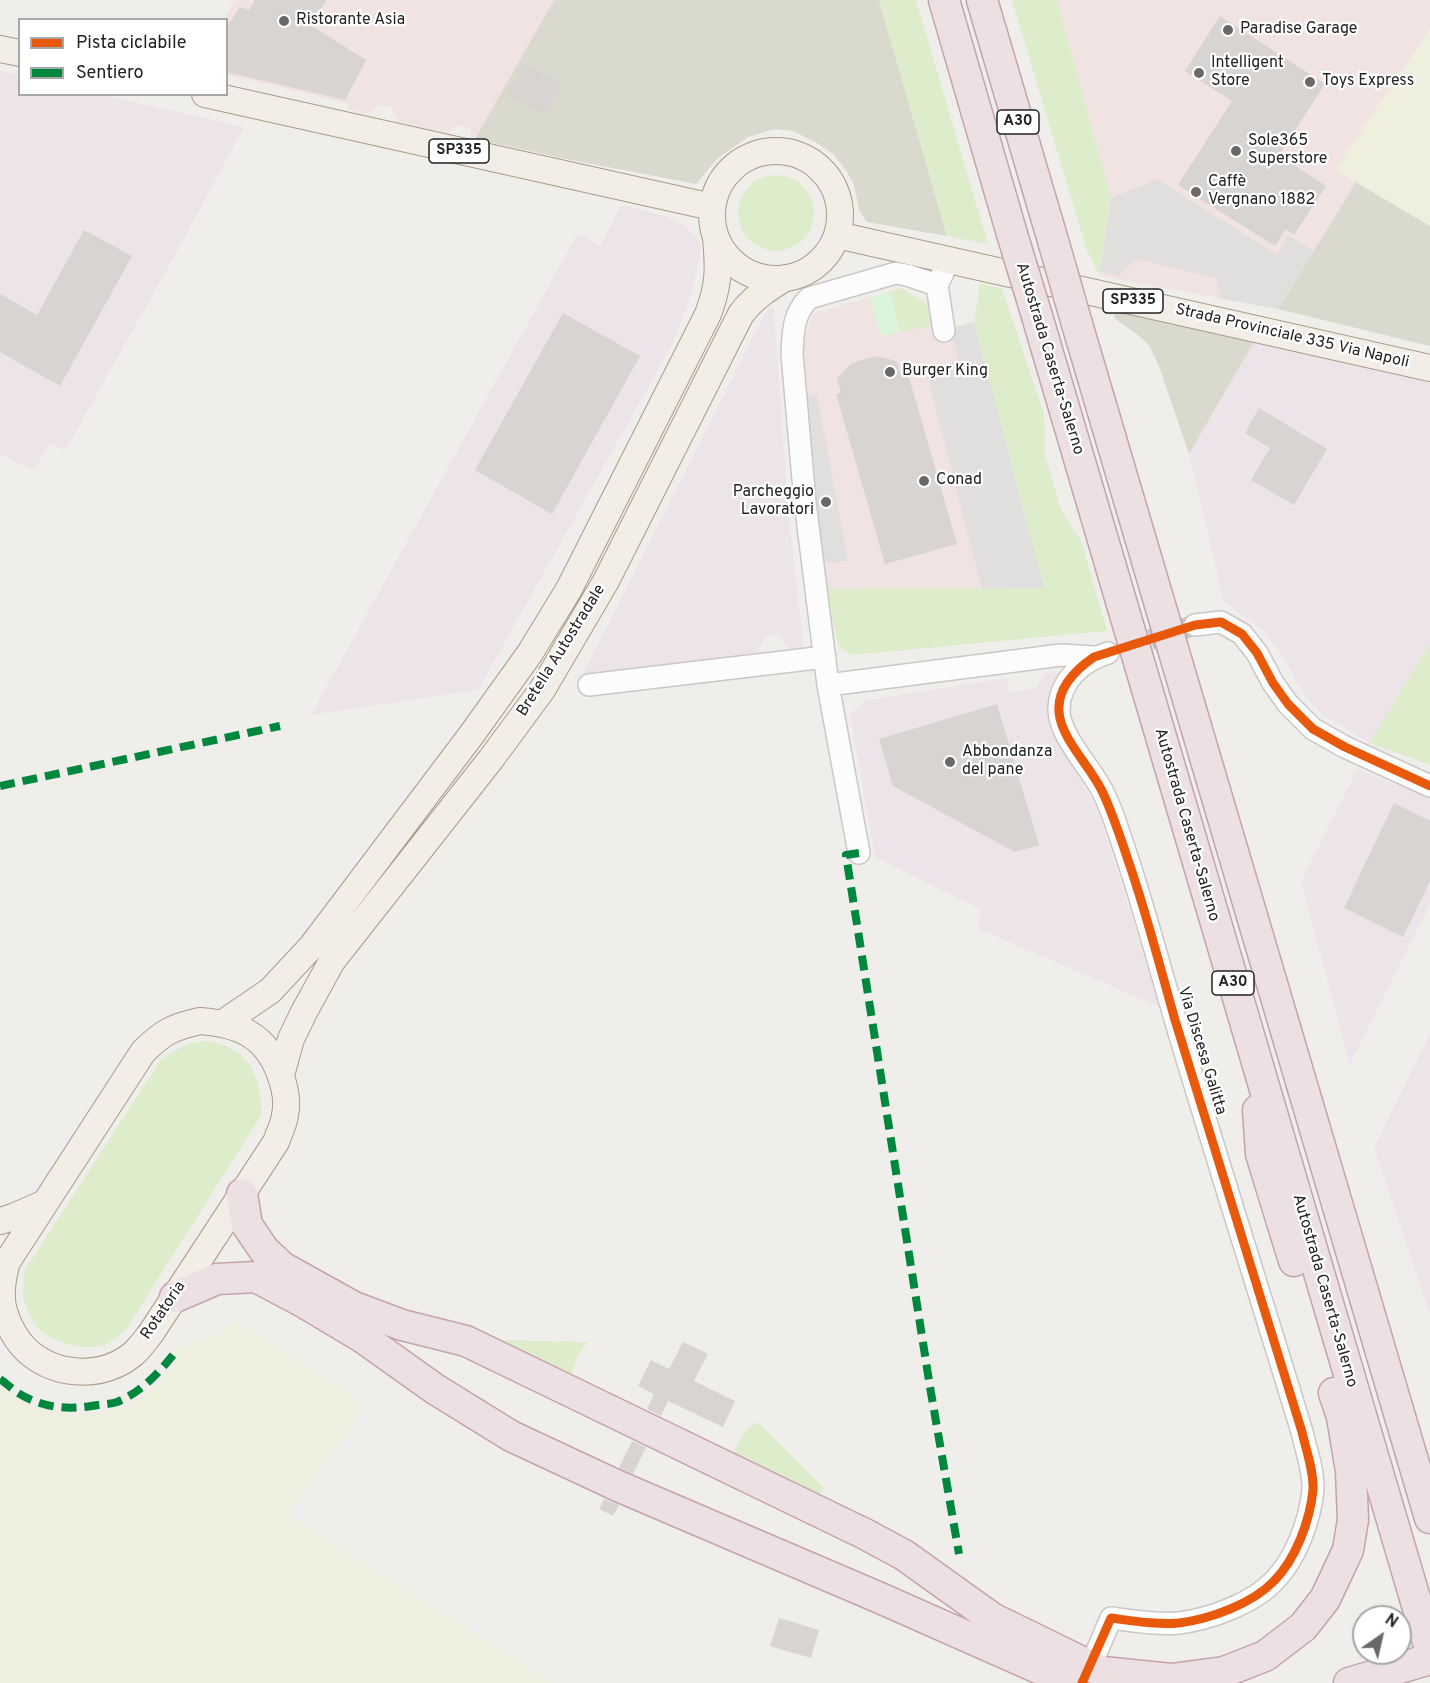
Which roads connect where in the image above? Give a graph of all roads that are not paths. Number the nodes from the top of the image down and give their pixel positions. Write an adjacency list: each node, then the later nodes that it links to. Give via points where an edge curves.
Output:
1 (944, 0): 21 (highway, Autostrada Caserta-Salerno / A30, bridge)
2 (982, 0): 28 (highway, A30, bridge)
3 (0, 49): 4 (main road)
4 (18, 53)
5 (214, 96): 6 (main road, SP335)
6 (712, 207): 7 (main road, via 723,178 745,158 767,151 790,152 805,157 828,177 839,205); 8 (main road)
7 (837, 235): 9 (main road, Strada Provinciale 335 Via Napoli / SP335); 10 (main road, via 817,264)
8 (716, 239): 10 (main road, via 732,262 744,270 770,279); 20 (main road, Bretella Autostradale, via 718,277 708,314 569,589 530,653 312,946 270,991)
9 (950, 260): 11 (street); 13 (main road, Strada Provinciale 335 Via Napoli / SP335)
10 (785, 279): 22 (main road, Bretella Autostradale, via 751,300 741,314 606,581 542,690 332,961 291,1039)
11 (937, 285): 12 (street); 15 (street, via 896,273 809,298 796,316 792,354 805,502)
12 (944, 331)
13 (1430, 368)
14 (1195, 625): 18 (street, via 1221,622 1242,634 1288,704 1313,729)
15 (825, 657): 16 (street); 17 (street)
16 (589, 685)
17 (828, 686): 19 (street); 33 (street, Via Discesa Galitta, via 1061,654 1101,655 1079,667 1068,681 1060,698 1059,713 1066,733 1101,789 1138,888 1302,1432 1313,1489 1298,1544 1274,1582 1230,1609 1208,1617 1179,1623 1111,1618)
18 (1430, 786)
19 (859, 853)
20 (223, 1023): 22 (main road, Rotatoria, via 244,1030 262,1044 276,1061); 24 (main road, Rotatoria, via 200,1021 178,1025 142,1052)
21 (1255, 1057): 31 (highway, Autostrada Caserta-Salerno / A30); 33 (highway, via 1261,1154 1342,1417 1353,1520 1348,1550 1325,1599 1303,1627 1265,1656 1224,1672 1171,1679)
22 (281, 1075): 23 (main road, Rotatoria, via 285,1115 276,1142)
23 (242, 1194): 27 (main road, Rotatoria); 33 (highway, via 247,1225 282,1267 354,1307 402,1325 466,1341 855,1529 904,1555 992,1618)
24 (45, 1203): 25 (main road); 26 (main road, Rotatoria, via 7,1262)
25 (0, 1221)
26 (1, 1293): 27 (main road, Rotatoria, via 12,1332 30,1354 54,1368 82,1372 109,1368 134,1354)
27 (175, 1297): 33 (highway, via 217,1279 256,1277 362,1337 511,1436 857,1588)
28 (1410, 1450): 29 (highway); 30 (highway, A30)
29 (1430, 1488)
30 (1430, 1518)
31 (1430, 1649)
32 (1430, 1659): 35 (highway)
33 (1089, 1668): 34 (highway)
34 (1125, 1683)
35 (1349, 1683)

